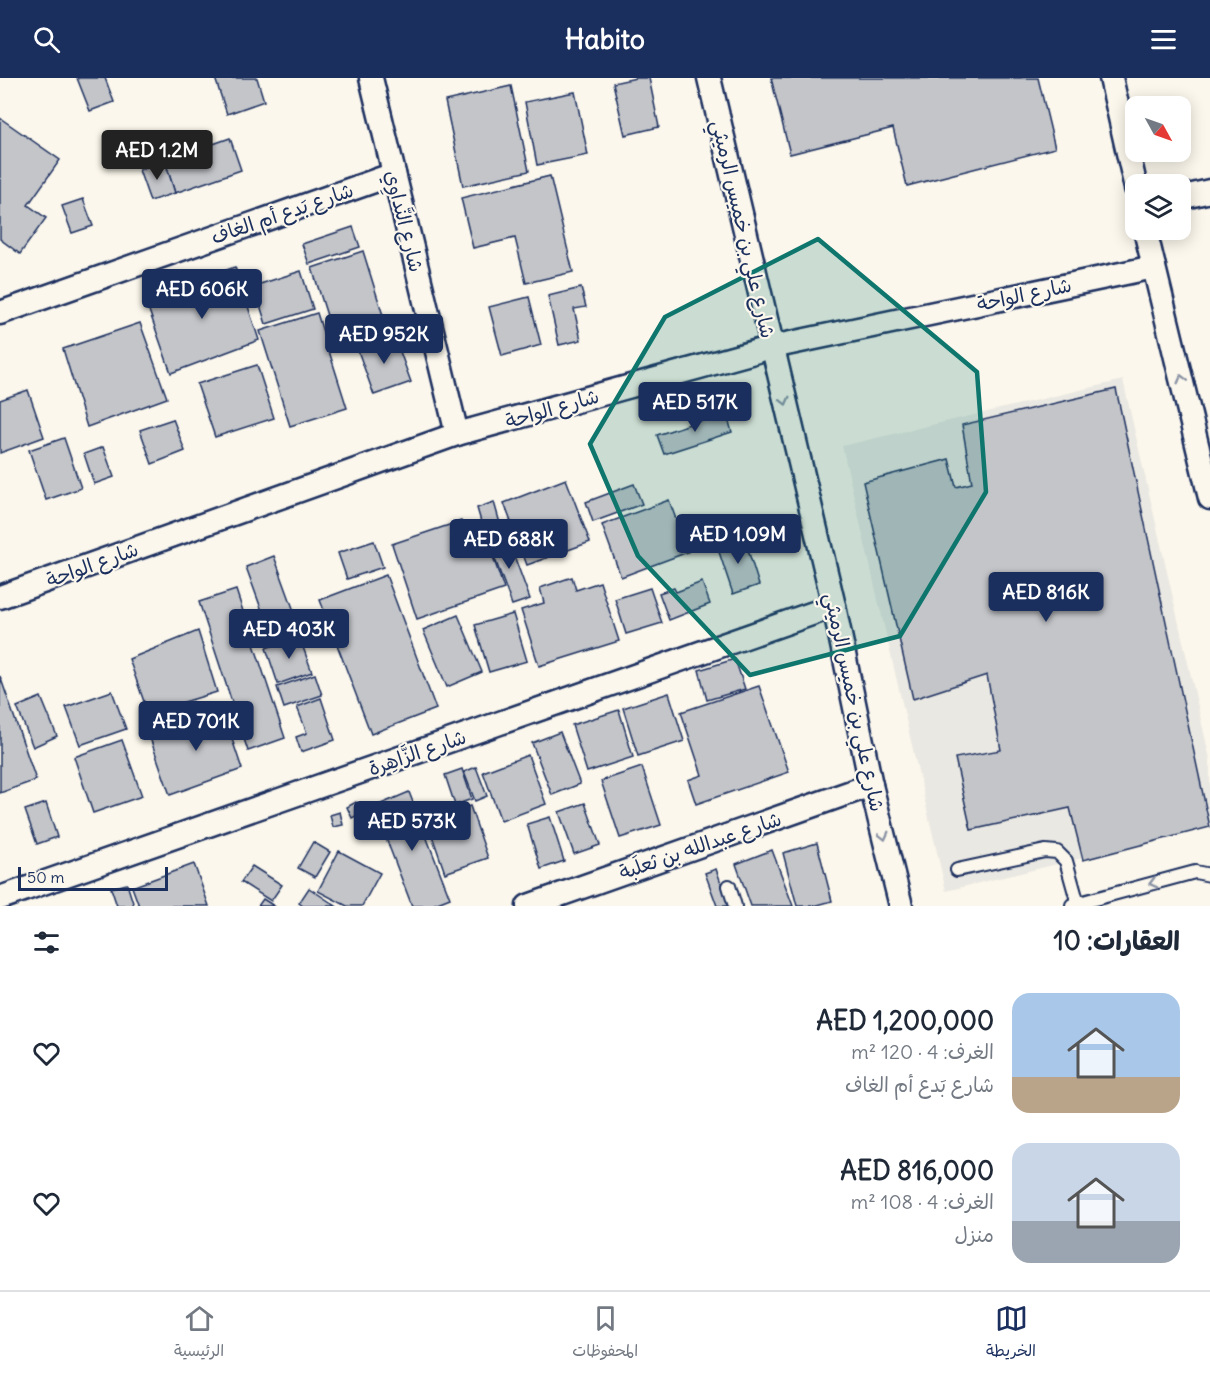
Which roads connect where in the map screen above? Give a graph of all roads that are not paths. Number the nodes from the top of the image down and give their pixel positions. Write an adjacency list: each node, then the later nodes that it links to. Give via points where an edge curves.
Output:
1 (370, 78): 4 (street, شارع النَّداوِي)
2 (708, 78): 11 (street, شارع علي بن خميس الرميثي)
3 (1111, 78): 5 (street)
4 (394, 174): 10 (street, شارع بَدع أم الغاف); 13 (street, شارع النَّداوِي)
5 (1133, 174)
6 (1210, 191): 7 (street)
7 (1191, 195)
8 (1148, 240): 9 (street)
9 (1155, 267): 11 (street, شارع الواحة); 12 (street, one-way to 9)
10 (0, 313)
11 (772, 346): 13 (street, شارع الواحة); 16 (street, شارع علي بن خميس الرميثي, one-way to 16)
12 (1200, 411): 14 (street)
13 (457, 435): 15 (street, شارع الواحة)
14 (1210, 498)
15 (0, 597)
16 (834, 606): 17 (street, شارع علي بن خميس الرميثي); 21 (street, شارع الزَّاهِرة)
17 (871, 785): 23 (street, شارع عبدالله بن ثعلَبة); 25 (street, شارع علي بن خميس الرميثي, one-way to 25)
18 (957, 870): 22 (lane, via 1045,851 1057,852 1066,861)
19 (1210, 875): 22 (lane, one-way to 22, via 1195,872)
20 (729, 886): 24 (lane)
21 (0, 898)
22 (1074, 905)
23 (528, 906)
24 (735, 906)
25 (901, 906)

